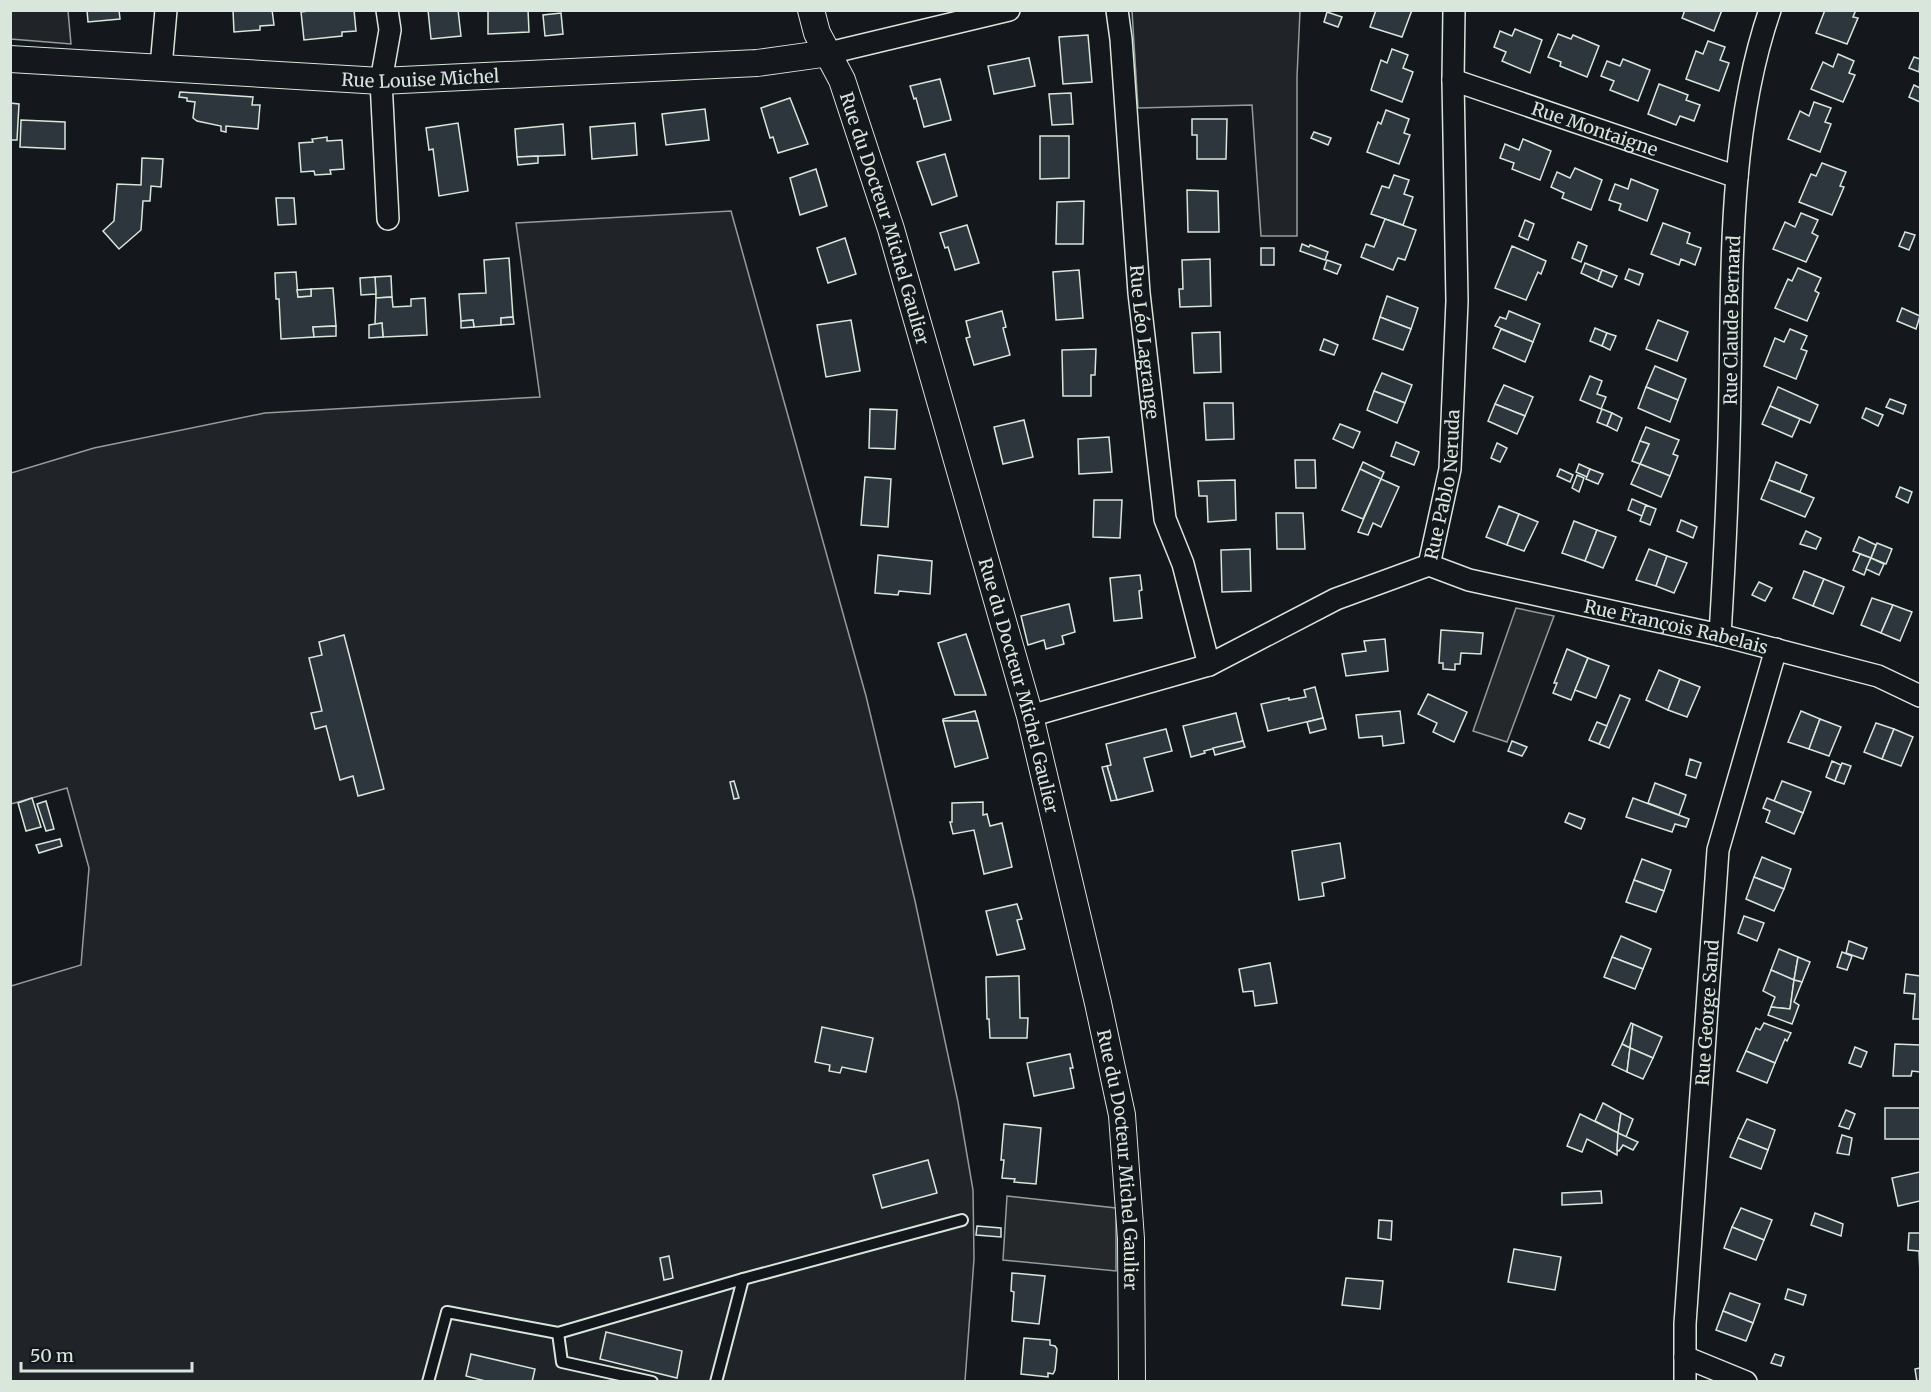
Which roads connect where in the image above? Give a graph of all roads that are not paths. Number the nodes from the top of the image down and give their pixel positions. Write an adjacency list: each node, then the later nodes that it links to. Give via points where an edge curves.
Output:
1 (166, 10): 10 (street)
2 (387, 10): 12 (street, via 390,30)
3 (811, 10): 8 (street, Rue du Docteur Michel Gaulier, via 817,33)
4 (1009, 10): 8 (street)
5 (1117, 10): 18 (street, Rue Léo Lagrange, via 1139,293 1165,519 1183,564)
6 (1454, 10): 11 (street, Rue Pablo Neruda)
7 (1770, 10): 13 (street, Rue Claude Bernard, via 1757,47)
8 (829, 54): 12 (street, Rue Louise Michel, via 757,63); 20 (street, Rue du Docteur Michel Gaulier, via 842,80 891,229)
9 (10, 59): 10 (street, Rue Louise Michel)
10 (161, 67): 12 (street, Rue Louise Michel)
11 (1453, 80): 13 (street, Rue Montaigne); 15 (street, Rue Pablo Neruda, via 1457,301 1450,469)
12 (381, 81): 14 (street)
13 (1737, 177): 16 (street, Rue Claude Bernard, via 1729,489)
14 (388, 219)
15 (1429, 566): 16 (street, Rue François Rabelais, via 1469,580); 18 (street, Rue Pablo Neruda, via 1336,599)
16 (1720, 635): 17 (street, Rue François Rabelais)
17 (1776, 649): 19 (street, Rue François Rabelais, via 1878,676); 24 (street, Rue George Sand, via 1718,849)
18 (1209, 665): 20 (street, Rue Pablo Neruda)
19 (1920, 696)
20 (1030, 716): 28 (street, Rue du Docteur Michel Gaulier, via 1122,1115 1131,1239)
21 (962, 1220): 22 (lane)
22 (743, 1279): 23 (lane); 27 (lane)
23 (558, 1333): 25 (lane, via 447,1312); 26 (lane, via 562,1362)
24 (1685, 1357): 29 (street, Rue George Sand); 30 (street)
25 (428, 1382)
26 (652, 1382)
27 (716, 1382)
28 (1132, 1382)
29 (1685, 1382)
30 (1746, 1382)

